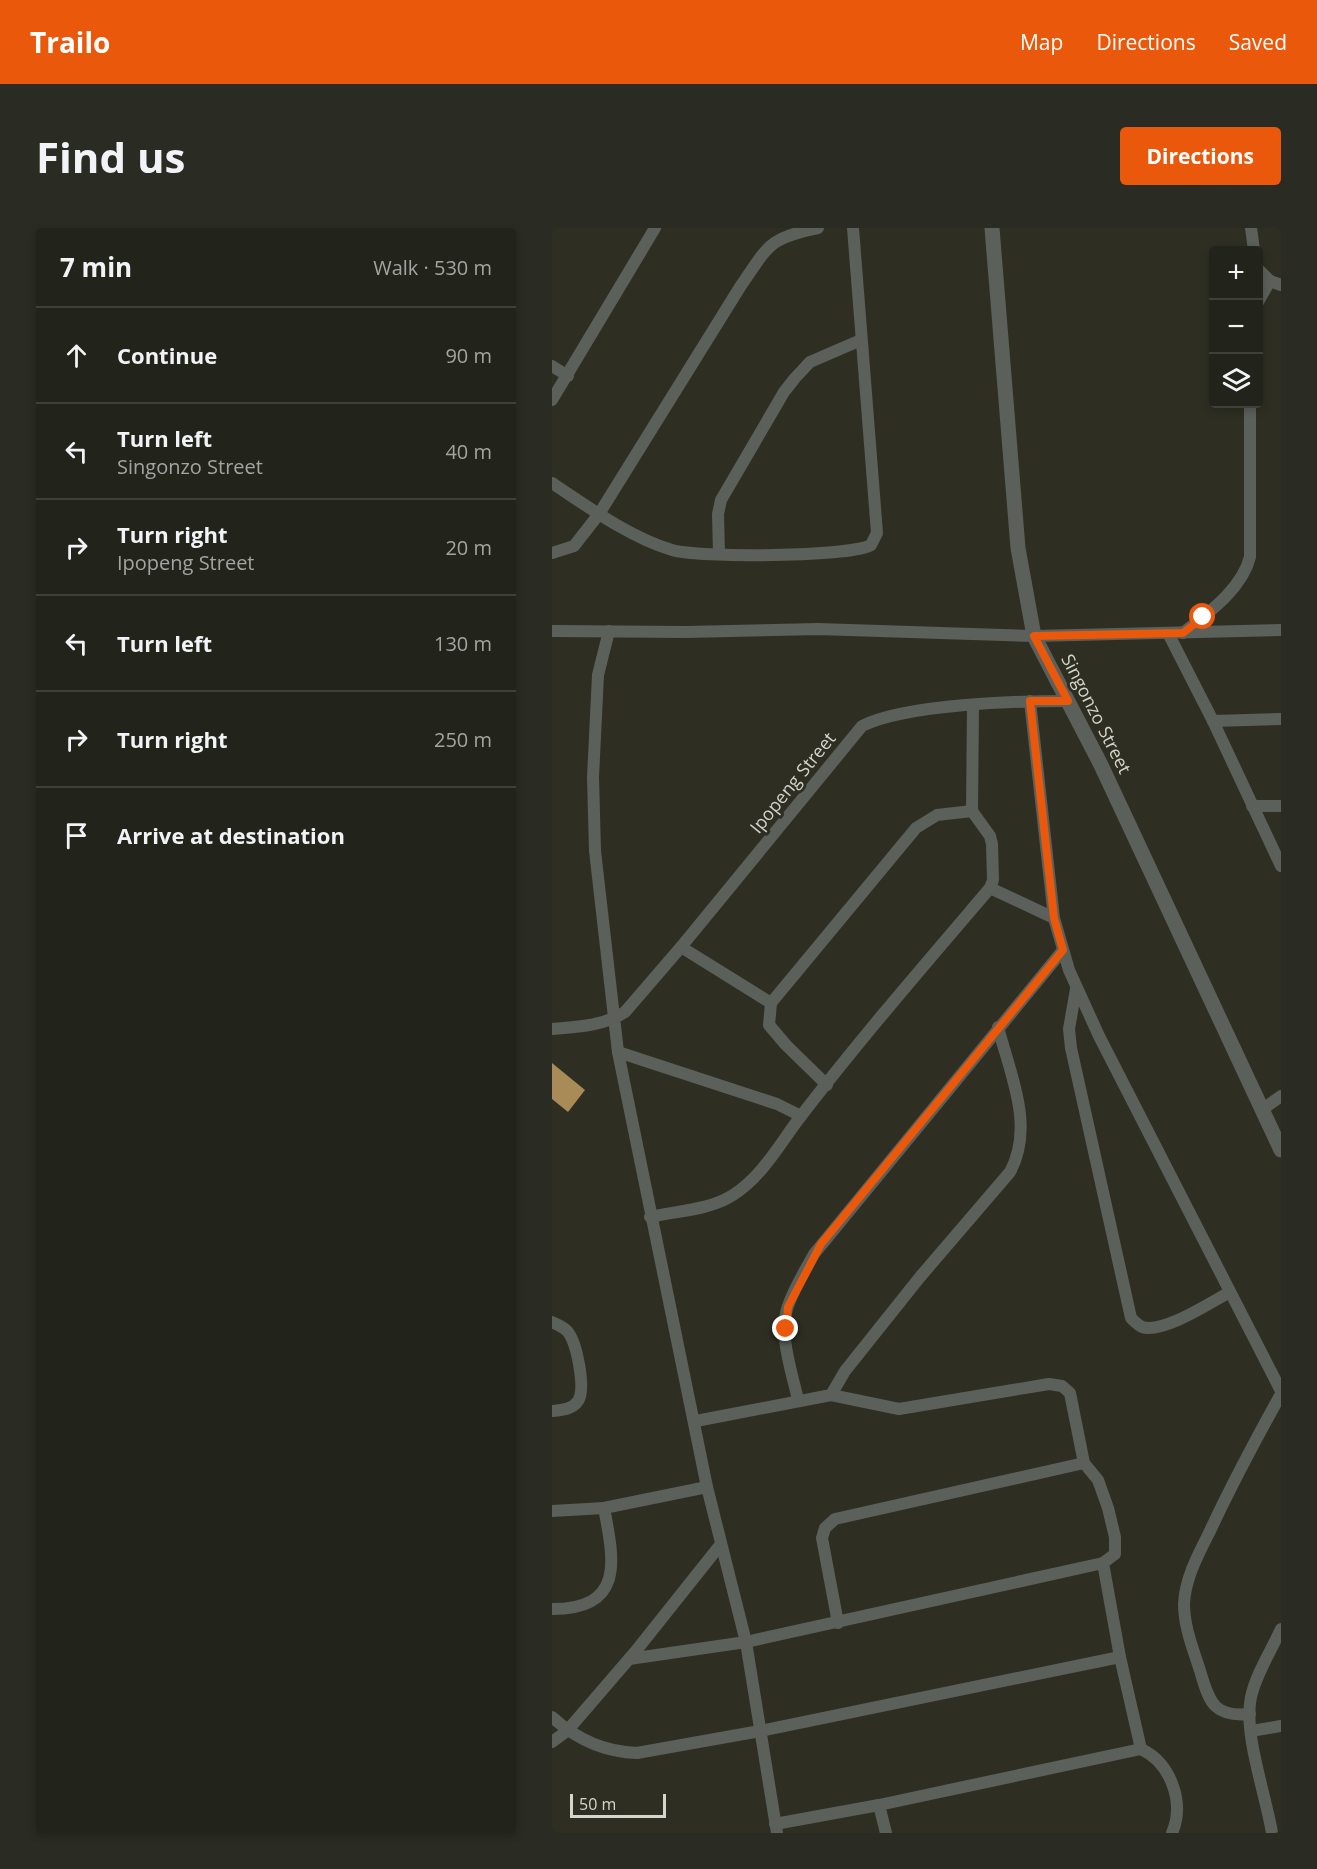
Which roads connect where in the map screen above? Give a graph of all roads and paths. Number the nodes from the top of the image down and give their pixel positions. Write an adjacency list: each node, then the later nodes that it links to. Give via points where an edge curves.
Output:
1 (655, 228): 12 (street)
2 (818, 228): 16 (street, via 779,237 765,252)
3 (853, 228): 10 (street)
4 (992, 228): 24 (street, Singonzo Street, via 1018,548)
5 (1251, 228): 6 (street)
6 (1253, 246)
7 (1263, 273): 8 (street)
8 (1276, 283): 9 (street)
9 (1260, 300)
10 (861, 340): 18 (street, via 810,362 784,392 721,500); 18 (street, via 877,533 872,545 833,552)
11 (552, 366): 12 (street)
12 (568, 376): 13 (street)
13 (552, 400)
14 (1250, 408): 23 (street, via 1248,567 1229,592)
15 (552, 483): 16 (street)
16 (599, 514): 17 (street, via 574,546); 18 (street, via 674,551)
17 (552, 553)
18 (720, 554)
19 (552, 630): 21 (street)
20 (1281, 630): 23 (street)
21 (609, 631): 24 (street, via 818,628); 40 (street, via 598,675 593,777 595,851)
22 (1168, 633): 23 (street); 24 (street); 29 (street)
23 (1183, 633)
24 (1034, 636): 26 (street, Singonzo Street)
25 (1030, 701): 26 (street, Ipopeng Street); 27 (street, Ipopeng Street); 35 (street)
26 (1068, 701): 46 (street, Singonzo Street)
27 (973, 706): 32 (street); 36 (street, Ipopeng Street, via 896,715 862,726)
28 (1281, 719): 29 (street)
29 (1213, 721): 30 (street)
30 (1252, 806): 31 (street); 33 (street)
31 (1281, 806)
32 (972, 811): 34 (street, via 992,844); 39 (street, via 937,815 916,828)
33 (1281, 866)
34 (990, 888): 35 (street); 44 (street)
35 (1054, 918): 37 (street)
36 (681, 947): 39 (street); 40 (street, Ipopeng Street)
37 (1063, 950): 38 (street); 41 (street)
38 (1076, 989): 50 (street); 50 (street, via 1071,1048 1131,1318 1141,1326 1160,1326)
39 (771, 1003): 44 (street, via 769,1024)
40 (615, 1019): 42 (street); 43 (street)
41 (998, 1027): 53 (street, via 1022,1126 1019,1155 1010,1172 845,1371); 54 (street, via 814,1254 786,1318 787,1349)
42 (552, 1029)
43 (618, 1052): 47 (street, via 777,1104); 49 (street)
44 (827, 1084): 47 (street)
45 (1281, 1096): 46 (street)
46 (1263, 1109): 48 (street, Singonzo Street)
47 (801, 1116): 49 (street, via 765,1165 733,1196)
48 (1281, 1150)
49 (650, 1217): 56 (street)
50 (1230, 1292): 52 (street)
51 (552, 1322): 55 (street, via 567,1331 572,1340 582,1387 578,1402 570,1408)
52 (1281, 1392): 69 (street, via 1210,1529 1190,1576 1184,1602 1186,1626 1212,1704 1224,1713)
53 (831, 1395): 54 (street); 57 (street, via 899,1409 1056,1384 1070,1393)
54 (798, 1400): 56 (street)
55 (552, 1411)
56 (696, 1421): 58 (street)
57 (1084, 1463): 62 (street, via 1098,1480 1114,1532 1115,1554); 64 (street, via 828,1523 822,1538)
58 (707, 1488): 59 (street); 61 (street)
59 (604, 1508): 60 (street); 63 (street, via 613,1562 608,1580 586,1604)
60 (552, 1511)
61 (721, 1544): 66 (street); 68 (street)
62 (1103, 1563): 64 (street); 67 (street)
63 (552, 1608)
64 (838, 1623): 66 (street)
65 (1281, 1629): 69 (street, via 1255,1685)
66 (746, 1642): 68 (street); 73 (street)
67 (1119, 1656): 73 (street); 76 (street)
68 (629, 1659): 72 (street)
69 (1250, 1714): 74 (street)
70 (552, 1717): 72 (street)
71 (1281, 1726): 74 (street)
72 (567, 1731): 73 (street, via 609,1750 637,1753); 75 (street)
73 (760, 1731): 79 (street)
74 (1251, 1731): 78 (street)
75 (552, 1742)
76 (1141, 1749): 77 (street); 81 (street, via 1154,1757 1173,1784 1176,1812)
77 (879, 1805): 79 (street); 80 (street)
78 (1275, 1828)
79 (776, 1829)
80 (886, 1833)
81 (1172, 1833)

